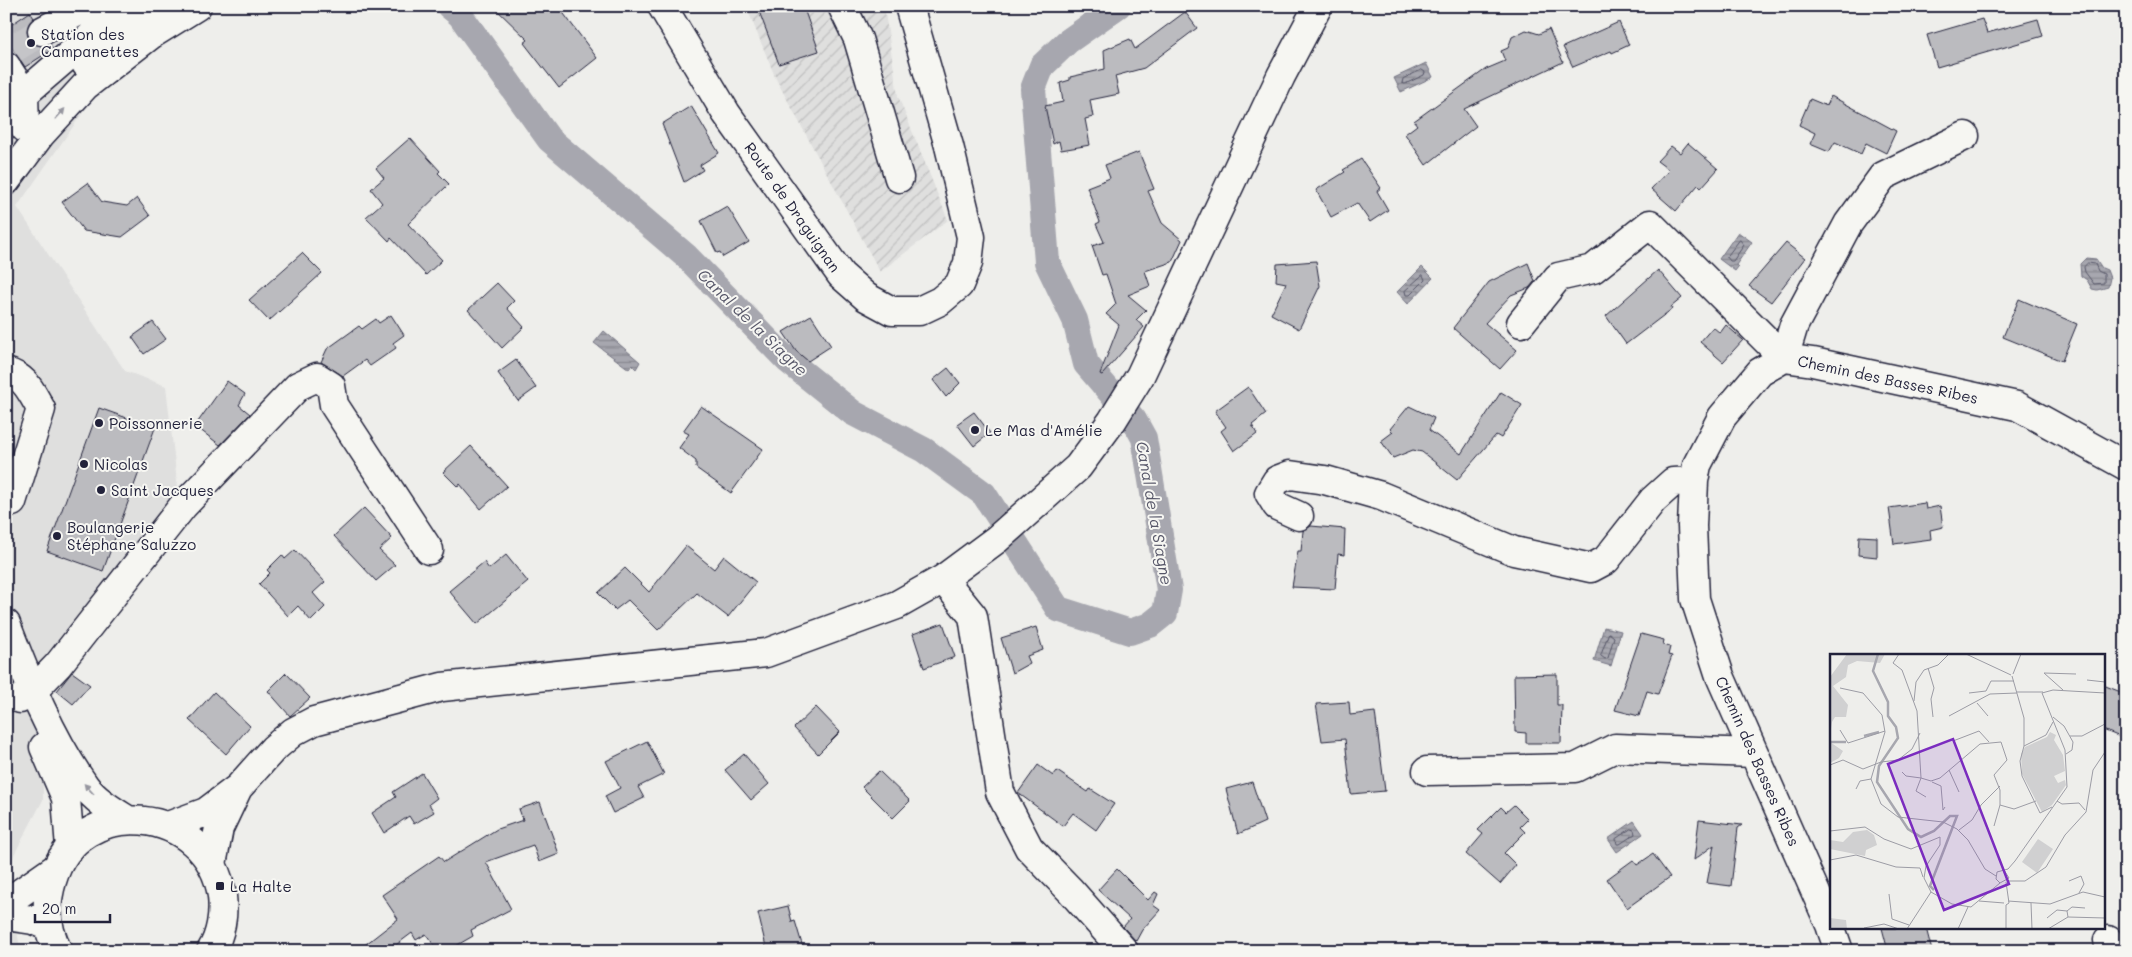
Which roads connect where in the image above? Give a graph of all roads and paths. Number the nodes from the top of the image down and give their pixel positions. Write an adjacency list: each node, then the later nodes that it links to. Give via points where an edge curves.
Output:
1 (89, 6): 9 (street)
2 (126, 6): 11 (street)
3 (162, 6): 12 (street, via 118,36 46,100)
4 (196, 6): 16 (street, one-way to 4, via 41,134 85,86 152,34)
5 (662, 6): 7 (street, Route de Draguignan, via 726,113 841,275 866,297 892,311 918,311 940,301 959,285 968,263 971,237)
6 (842, 6): 15 (street, via 858,39)
7 (909, 6)
8 (1318, 6): 25 (street, via 1281,76 1140,376 1112,422 1078,467 1027,515)
9 (42, 31)
10 (9, 57): 11 (street)
11 (24, 94): 12 (street)
12 (25, 128): 14 (street)
13 (1965, 136): 18 (street, via 1883,176 1848,224 1794,325)
14 (6, 156)
15 (899, 178)
16 (6, 181)
17 (1521, 323): 18 (street, via 1558,277 1594,269 1650,224)
18 (1784, 358): 20 (street, Chemin des Basses Ribes, via 2017,406); 21 (street, Chemin des Basses Ribes, via 1760,372 1722,417 1698,465)
19 (6, 372): 22 (street, via 18,375 41,409)
20 (2126, 466)
21 (1694, 481): 23 (street, via 1673,482 1653,500 1606,560 1592,568 1514,551 1417,509 1334,482 1290,475 1277,480 1269,493 1277,506); 29 (street, Chemin des Basses Ribes, via 1695,599 1720,676)
22 (12, 502)
23 (1299, 516)
24 (428, 550): 28 (street, via 334,405 332,386 317,377 298,386 183,506 58,666)
25 (953, 572): 31 (street, via 898,605 766,653 442,687 314,721 293,732 273,749); 42 (street, via 973,616 1000,792 1029,848)
26 (6, 624): 28 (street)
27 (6, 669): 28 (street)
28 (27, 695): 32 (street, one-way to 28, via 86,787); 34 (street, via 66,798)
29 (1754, 754): 30 (street, via 1615,748 1575,768); 38 (street, Chemin des Basses Ribes)
30 (1427, 771)
31 (238, 788): 33 (street, via 206,812); 35 (street, via 219,828)
32 (126, 819): 33 (street); 34 (street, via 102,825 84,835)
33 (168, 826): 35 (street, via 193,841)
34 (63, 858): 36 (street); 40 (street, via 47,897)
35 (212, 864): 41 (street, via 223,907 220,928)
36 (6, 903)
37 (6, 916): 40 (street, via 33,920)
38 (1830, 925)
39 (1832, 930): 43 (street, Chemin des Basses Ribes)
40 (55, 944)
41 (211, 951)
42 (1124, 951)
43 (1839, 951)

